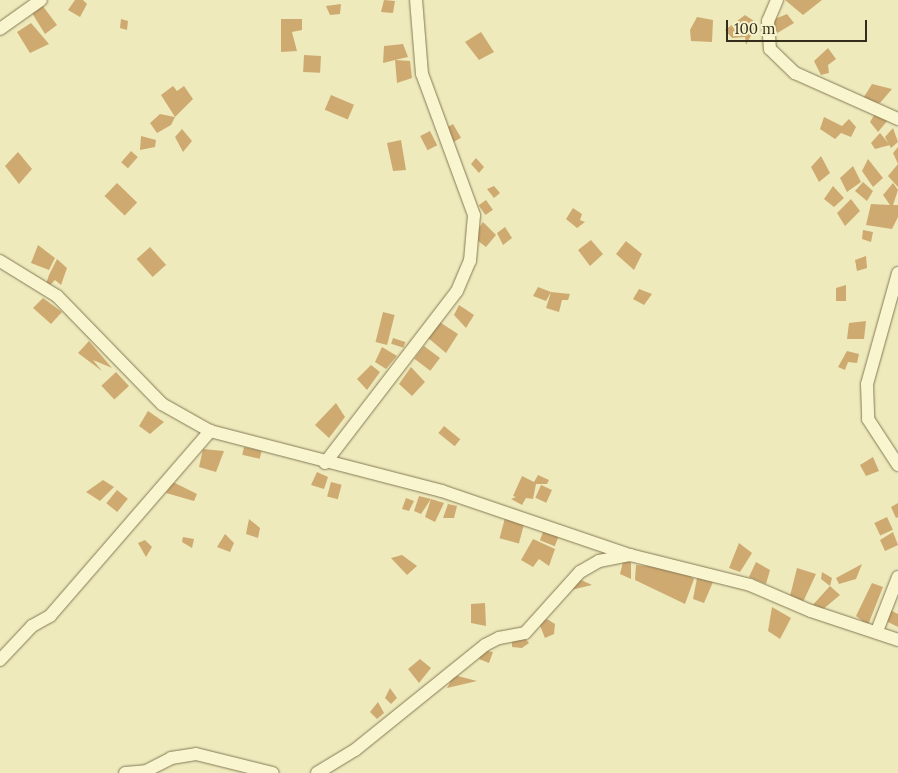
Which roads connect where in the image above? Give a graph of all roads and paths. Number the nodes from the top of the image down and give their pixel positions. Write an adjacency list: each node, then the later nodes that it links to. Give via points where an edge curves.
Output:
1 (41, 0): 4 (street)
2 (416, 0): 9 (street, via 422,74 474,215 470,261 457,291)
3 (777, 0): 5 (street, via 768,21 770,50 795,74)
4 (0, 29)
5 (898, 119)
6 (0, 260): 8 (street, via 62,300 157,399)
7 (898, 273): 10 (street, via 867,384 868,420)
8 (210, 431): 9 (street); 15 (street, via 50,616 32,626)
9 (325, 463): 11 (street, via 442,491)
10 (898, 465)
11 (630, 555): 13 (street, via 750,585 811,611); 18 (street, via 599,561 580,572 525,633 499,638 485,645 356,750)
12 (898, 576): 13 (street)
13 (877, 631): 14 (street)
14 (898, 640)
15 (0, 660)
16 (126, 773): 17 (street, via 146,771 171,758 196,754)
17 (273, 773)
18 (317, 773)

